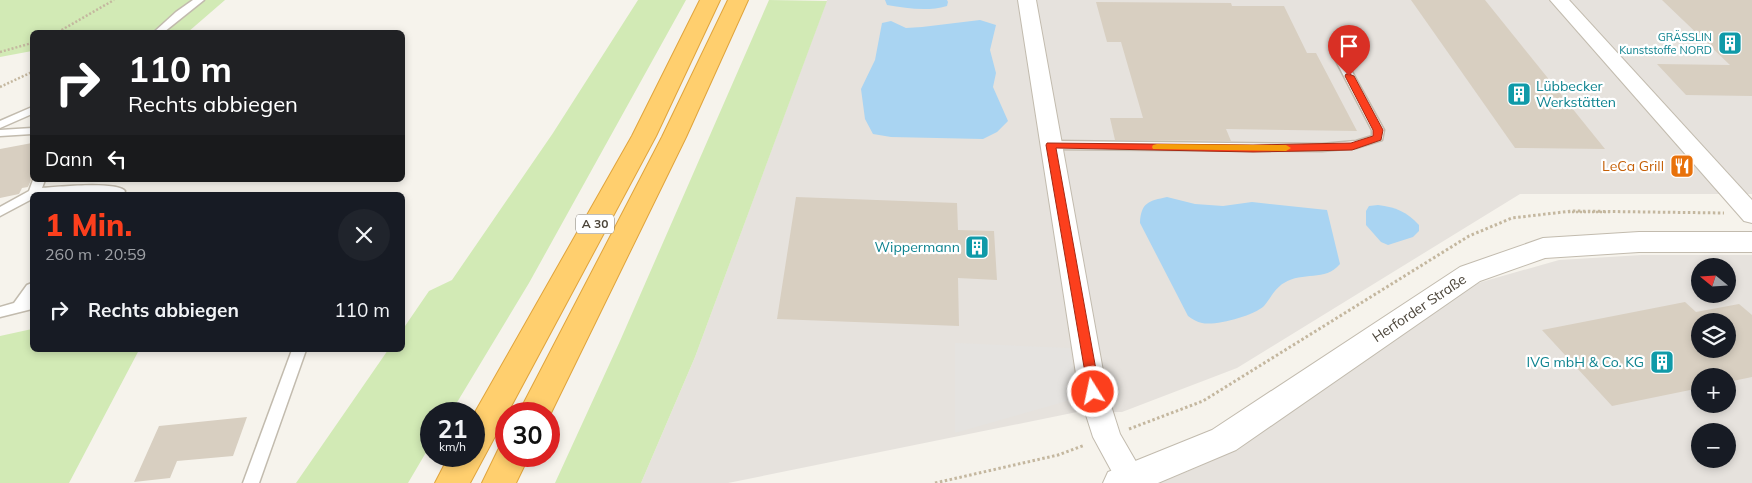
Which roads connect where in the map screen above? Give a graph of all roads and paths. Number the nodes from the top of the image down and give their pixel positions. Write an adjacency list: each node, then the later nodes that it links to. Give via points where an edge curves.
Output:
1 (114, 0): 7 (path)
2 (199, 0): 8 (lane)
3 (710, 0): 30 (highway, A 30, via 644,136)
4 (738, 0): 29 (highway, A 30, via 674,137)
5 (1027, 0): 18 (street)
6 (1559, 0): 23 (street)
7 (62, 30)
8 (161, 30)
9 (30, 44): 10 (path)
10 (0, 52)
11 (1340, 59): 18 (lane, via 1378,130 1378,138 1352,147)
12 (30, 73): 13 (path)
13 (0, 87)
14 (30, 111): 15 (lane)
15 (0, 125)
16 (30, 131): 17 (lane)
17 (0, 133)
18 (1051, 145): 31 (street, via 1093,392)
19 (46, 192): 20 (lane, via 83,189)
20 (118, 192)
21 (30, 195): 22 (lane)
22 (0, 212)
23 (1752, 223): 31 (path, via 1572,211 1512,218 1469,236 1203,400); 34 (street, Herforder Straße, via 1639,242 1543,248 1470,274 1224,440)
24 (30, 291): 26 (lane)
25 (30, 305): 26 (lane)
26 (18, 308): 27 (lane)
27 (0, 312)
28 (298, 352): 35 (lane)
29 (540, 402)
30 (485, 424)
31 (1107, 437): 34 (street); 38 (path, via 1058,455)
32 (461, 467): 36 (highway)
33 (506, 467): 37 (highway)
34 (1125, 481)
35 (251, 483)
36 (452, 483)
37 (498, 483)
38 (935, 483)

